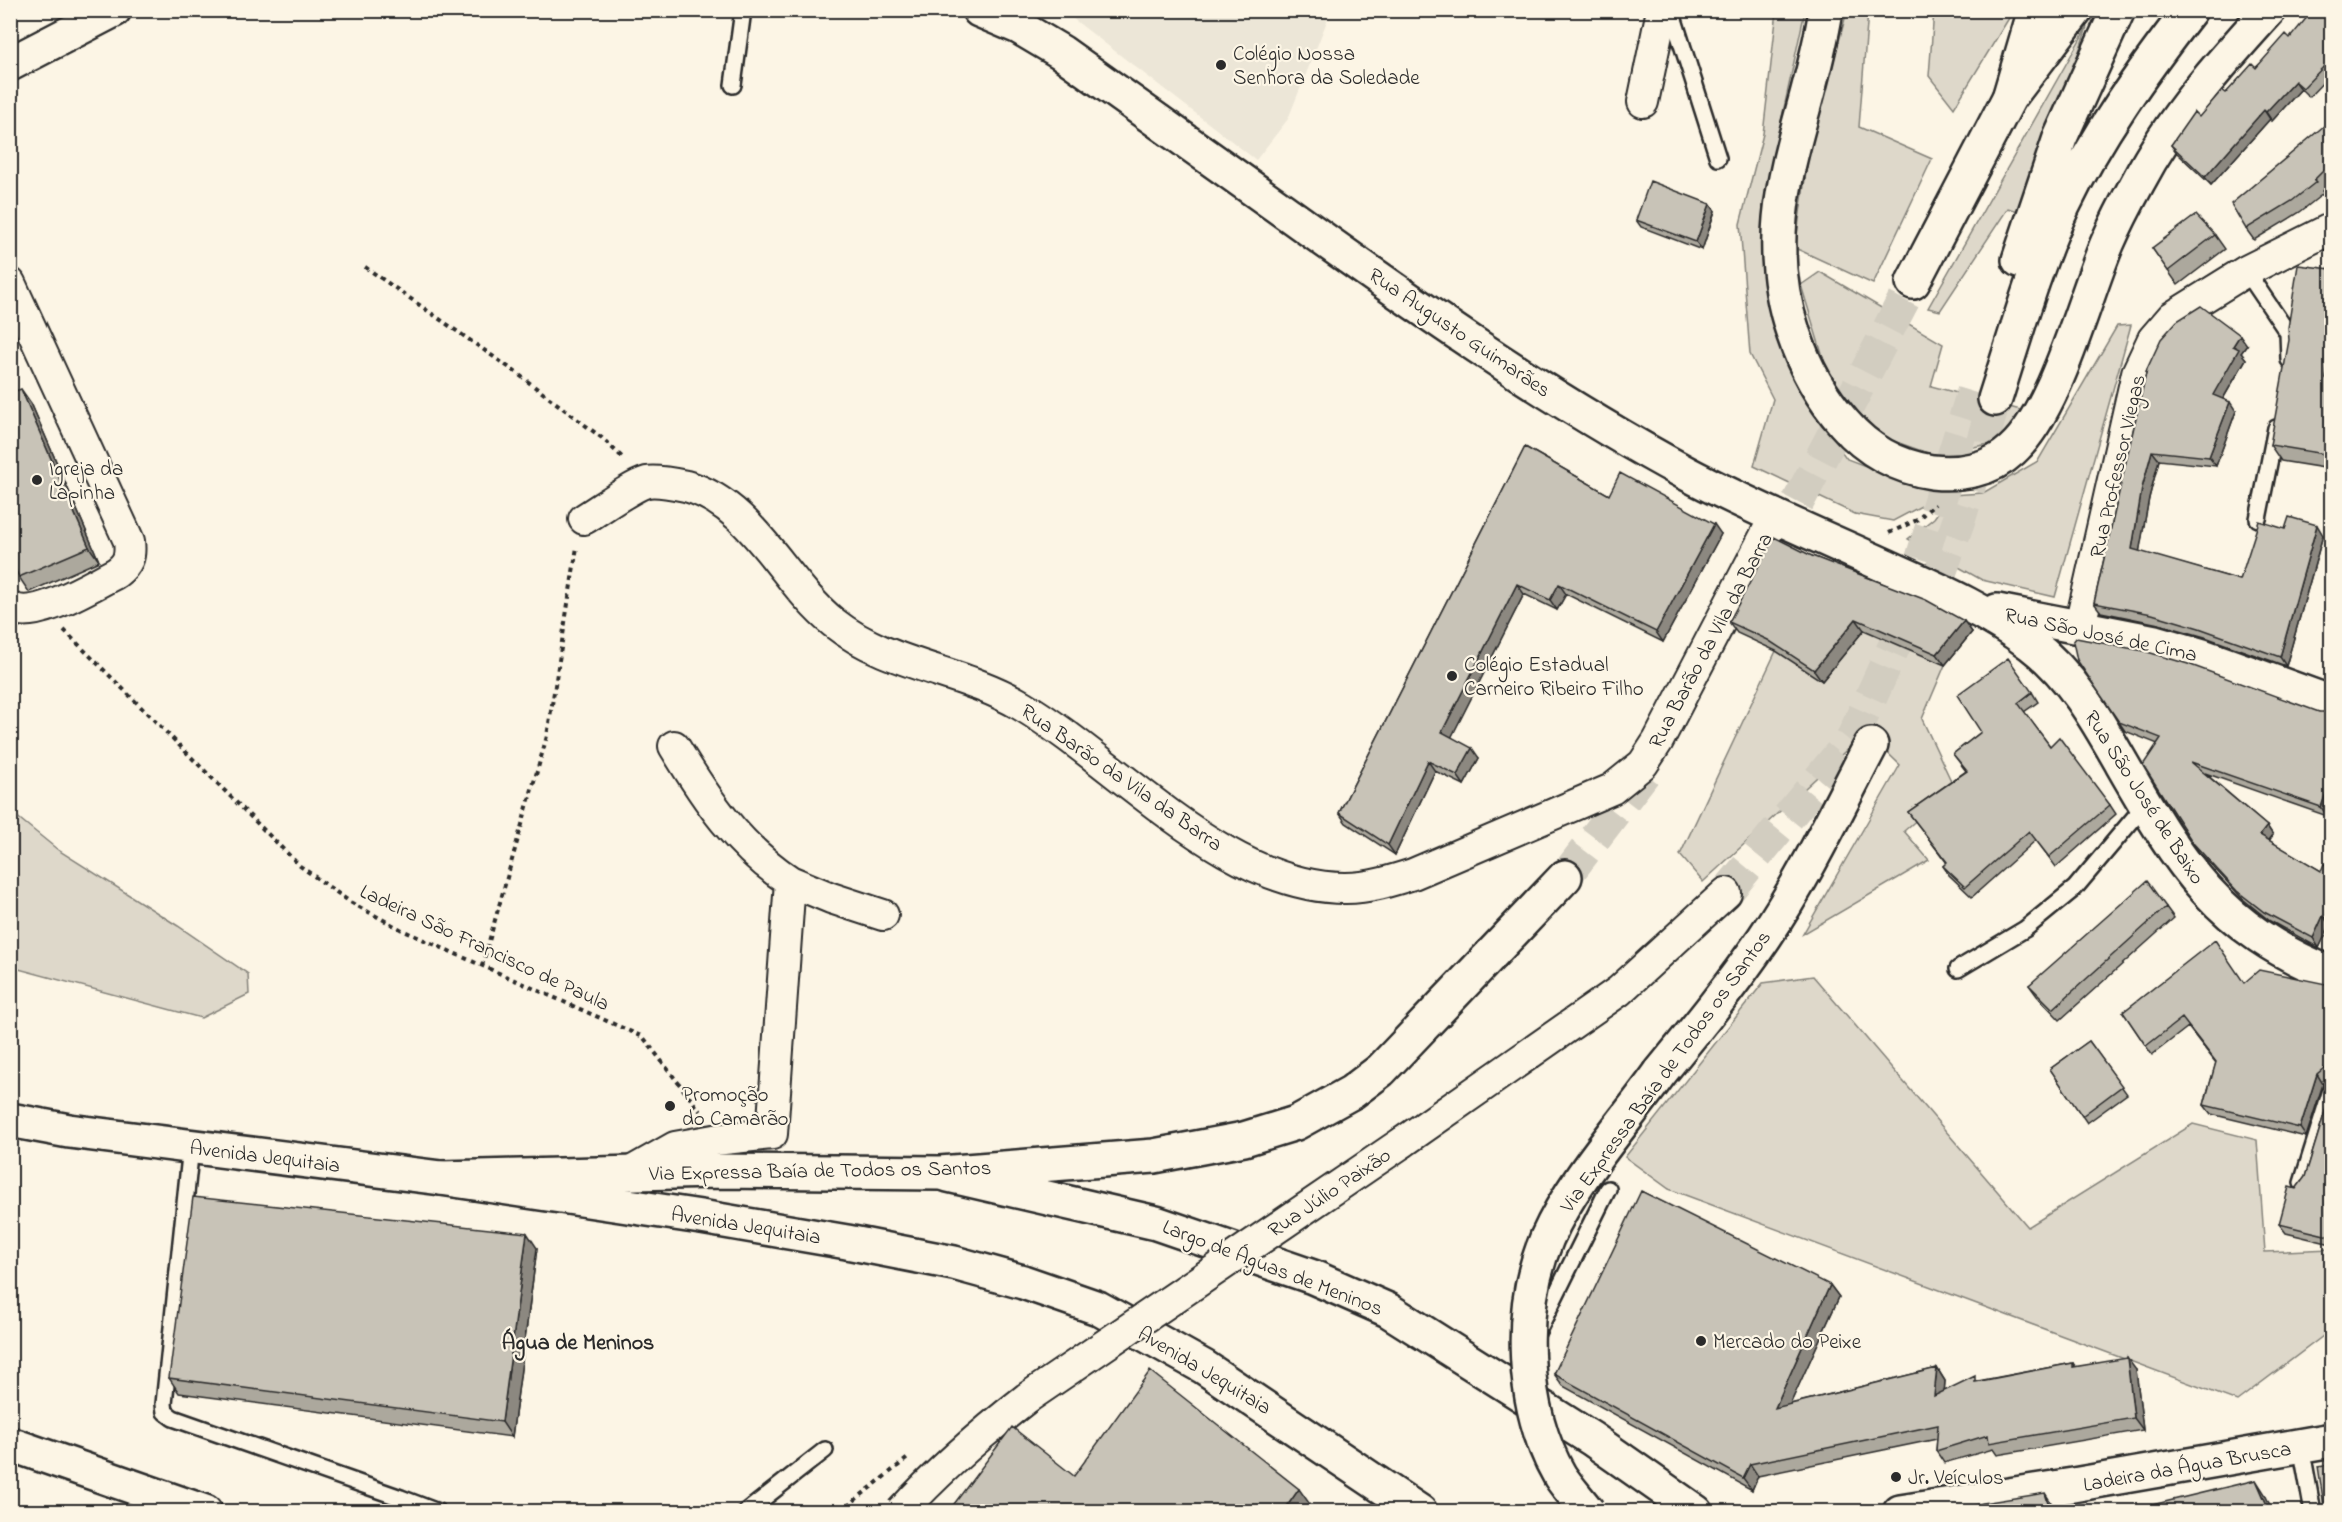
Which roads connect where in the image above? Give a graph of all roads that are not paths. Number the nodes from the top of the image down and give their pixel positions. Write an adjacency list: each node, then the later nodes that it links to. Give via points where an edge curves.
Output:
1 (114, 10): 15 (main road)
2 (743, 10): 16 (lane)
3 (979, 10): 14 (main road, Rua Augusto Guimarães)
4 (1662, 10): 18 (street)
5 (1671, 10): 20 (lane)
6 (1826, 10): 13 (main road, via 1786,172 1778,229 1777,260 1787,314 1804,364 1826,403 1852,433 1899,464 1950,473 1994,462 2012,451 2037,420 2108,243 2164,135 2197,90)
7 (2035, 10): 17 (main road)
8 (2058, 10): 17 (main road)
9 (2076, 10): 17 (main road)
10 (2118, 10): 19 (main road)
11 (2140, 10): 19 (main road)
12 (2190, 10): 19 (main road, via 2107,124 2064,205 1984,396 2060,138)
13 (2269, 10)
14 (1008, 19): 27 (main road, Rua Augusto Guimarães, via 1061,52 1393,290 1529,380 1688,474)
15 (10, 64)
16 (733, 85)
17 (2009, 98): 23 (main road)
18 (1643, 102)
19 (2077, 103)
20 (1718, 158)
21 (2331, 228): 22 (street, Rua Professor Viegas)
22 (2246, 271): 25 (lane, via 2288,333 2290,354); 32 (street, Rua Professor Viegas, via 2172,317 2153,339 2141,365)
23 (1913, 282)
24 (10, 283): 31 (street, via 129,541 131,554 126,566 116,573 42,609 26,612)
25 (2285, 379)
26 (2278, 414): 29 (lane)
27 (1776, 515): 28 (street, Rua Barão da Vila da Barra, via 1658,741 1632,774 1612,789 1413,874 1381,884 1347,888 1308,885 1267,872 1205,839 1020,704 872,646 851,634 816,606 744,523 705,493 648,482); 30 (main road, Rua Augusto Guimarães)
28 (584, 519)
29 (2258, 519)
30 (1971, 605): 32 (main road, Rua São José de Cima, via 2038,621); 33 (main road, Rua São José de Baixo, via 2029,642)
31 (10, 607)
32 (2080, 626): 33 (main road, via 2068,642); 34 (main road, Rua São José de Cima, via 2200,655)
33 (2059, 667): 37 (main road, Rua São José de Baixo, via 2110,742)
34 (2331, 702)
35 (1871, 745): 62 (main road, Via Expressa Baía de Todos os Santos, bridge, via 1765,937 1568,1198 1547,1239 1535,1279 1528,1326 1535,1406 1560,1476)
36 (674, 747): 39 (street, via 707,800 737,837 764,864)
37 (2145, 805): 42 (lane, via 2075,888 2025,929); 43 (main road, Rua São José de Baixo, via 2215,903 2276,947)
38 (1564, 876): 48 (main road, Via Expressa Baía de Todos os Santos, via 1381,1070 1352,1092 1296,1123 1188,1151)
39 (790, 881): 41 (street); 47 (street, via 772,1134 675,1147)
40 (1726, 893): 60 (street, Rua Júlio Paixão, bridge, via 1619,991 1027,1398 928,1481)
41 (883, 915)
42 (1958, 969)
43 (2331, 974)
44 (2331, 1087): 50 (lane)
45 (10, 1120): 46 (main road, Avenida Jequitaia)
46 (191, 1146): 49 (main road, Avenida Jequitaia); 56 (lane, via 173,1299 165,1412)
47 (629, 1173): 48 (main road, Via Expressa Baía de Todos os Santos); 49 (main road, Via Expressa Baía de Todos os Santos)
48 (940, 1173): 52 (main road, Largo de Águas de Meninos, via 1156,1222 1313,1277 1388,1310)
49 (441, 1178): 61 (main road, Avenida Jequitaia, via 847,1242 954,1263 1034,1286 1098,1308 1204,1367)
50 (2302, 1183)
51 (1608, 1189): 52 (lane)
52 (1511, 1388): 63 (main road, Largo de Águas de Meninos)
53 (2316, 1443): 64 (main road, Ladeira da Água Brusca); 65 (lane)
54 (10, 1444): 57 (main road)
55 (825, 1450): 59 (lane)
56 (399, 1505): 58 (lane)
57 (205, 1512)
58 (438, 1512)
59 (746, 1512)
60 (902, 1512)
61 (1420, 1512)
62 (1588, 1512)
63 (1696, 1512)
64 (1900, 1512)
65 (2313, 1512)

